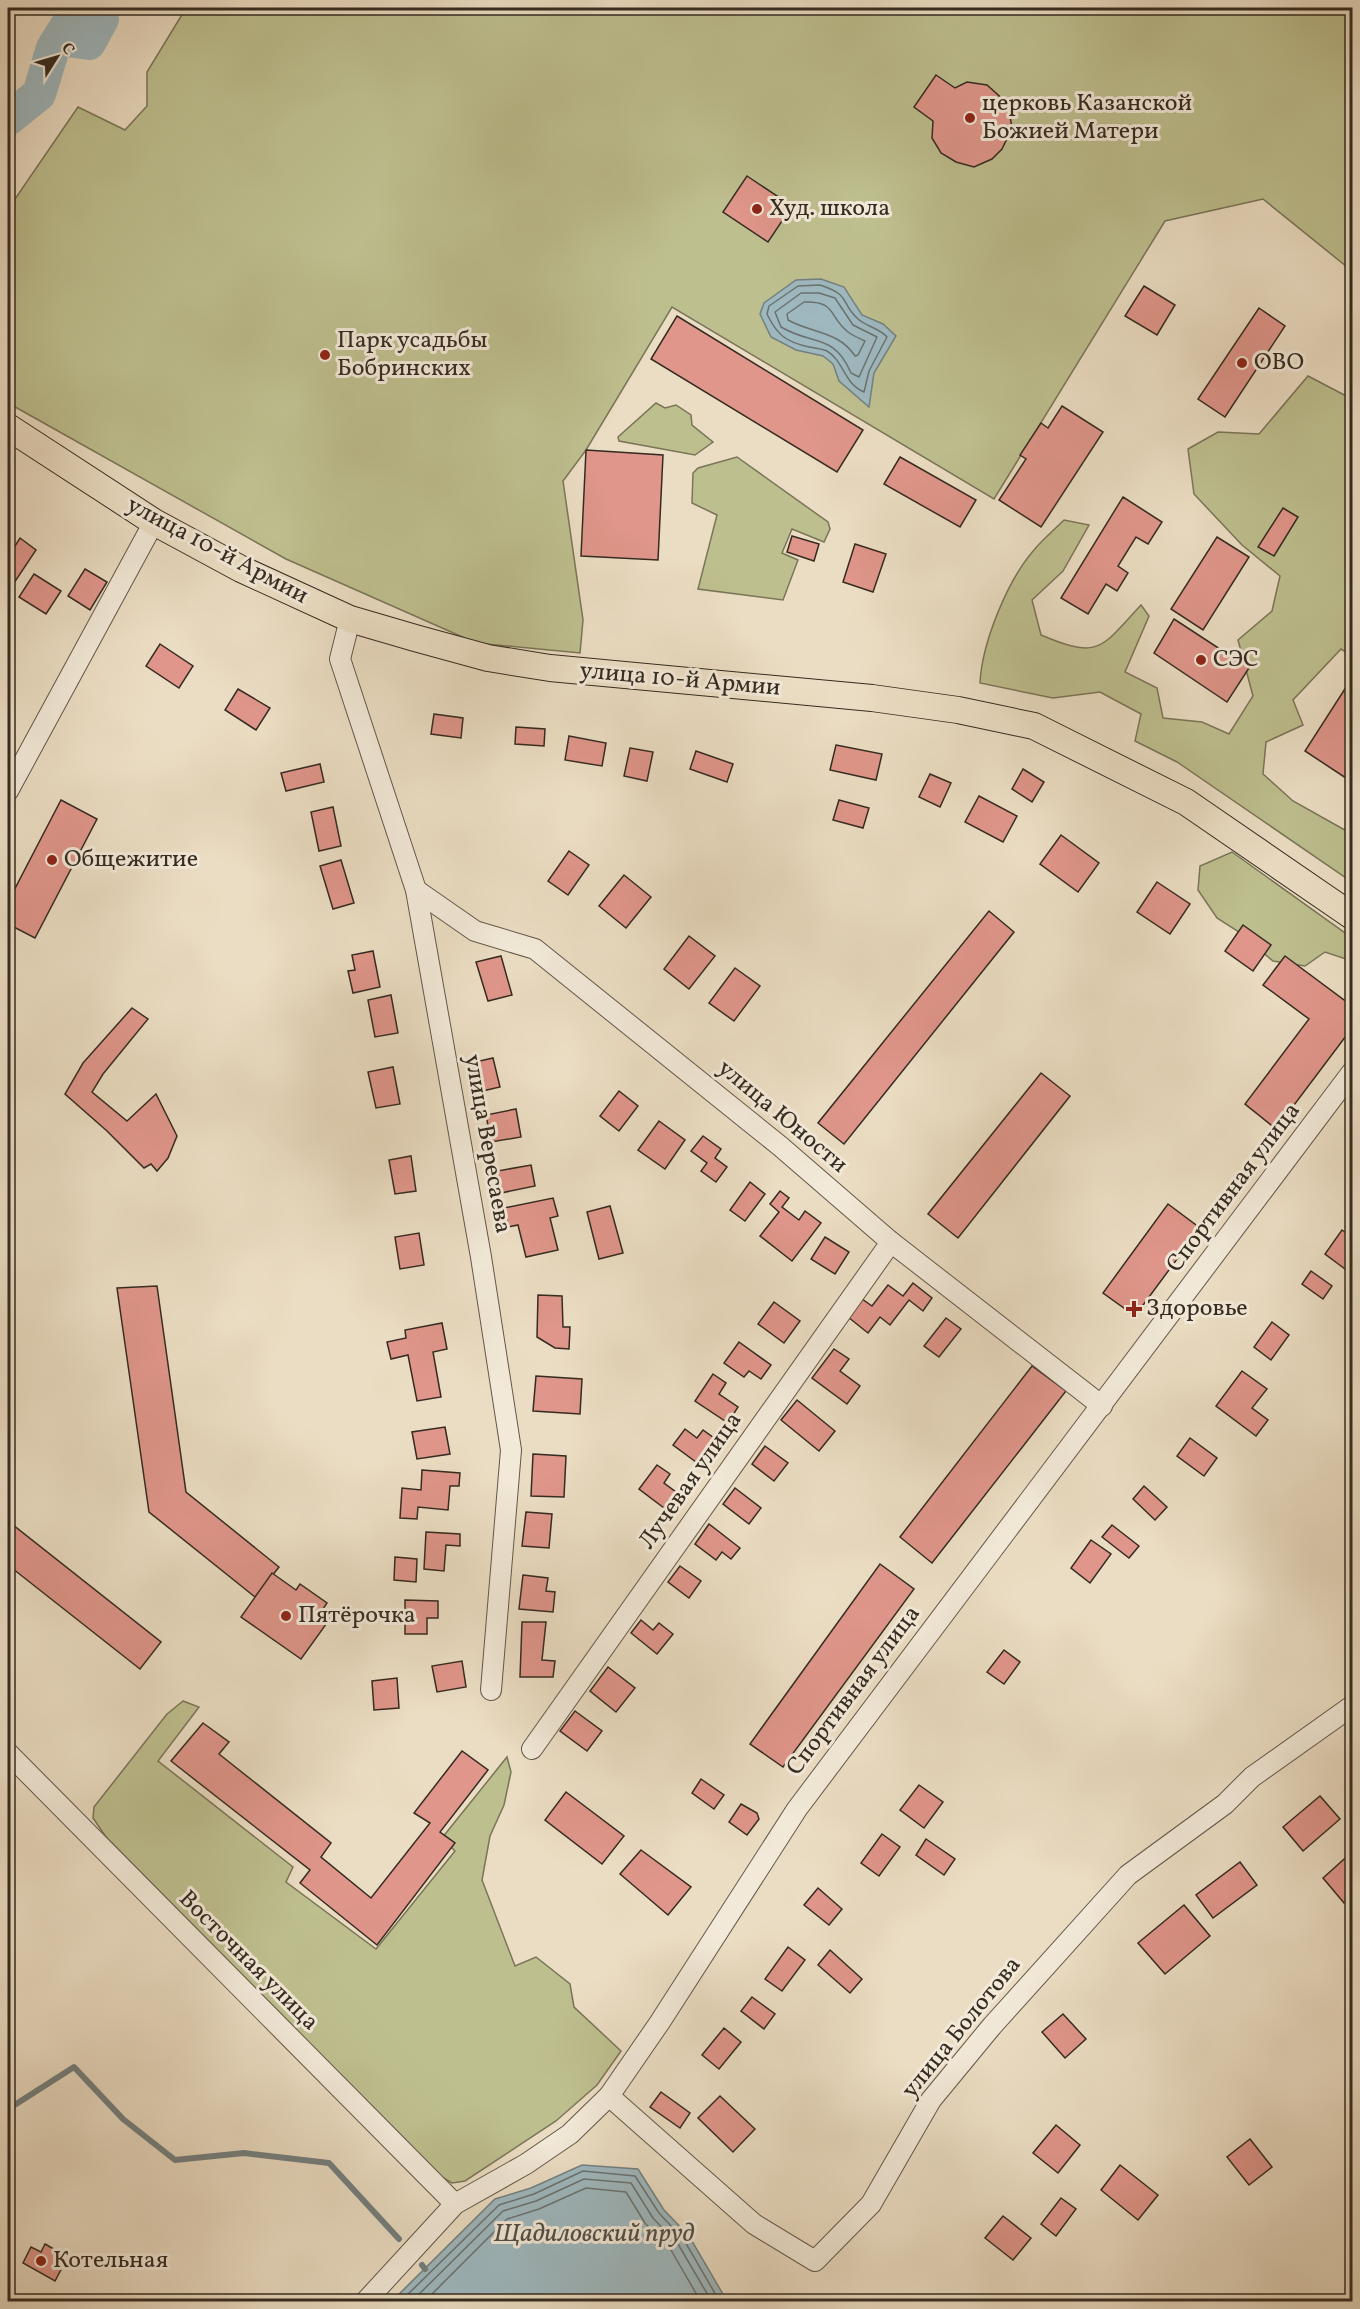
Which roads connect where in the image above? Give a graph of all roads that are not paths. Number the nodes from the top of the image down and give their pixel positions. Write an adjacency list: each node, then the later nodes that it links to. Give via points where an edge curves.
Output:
1 (8, 427): 2 (main road, улица 10-й Армии)
2 (153, 522): 3 (main road, улица 10-й Армии, via 241,570); 4 (street)
3 (350, 619): 5 (street, улица Вересаева, via 340,659); 6 (main road, улица 10-й Армии, via 488,658 550,668 872,698 1034,726 1186,802)
4 (8, 792)
5 (416, 890): 8 (street, улица Юности, via 475,931 535,949 780,1146); 10 (street, улица Вересаева, via 511,1450)
6 (1353, 916)
7 (1353, 1072): 9 (street, Спортивная улица)
8 (891, 1242): 9 (street, улица Юности); 12 (street, Лучевая улица)
9 (1102, 1406): 14 (street, Спортивная улица, via 797,1809)
10 (491, 1690)
11 (1353, 1706): 14 (street, улица Болотова, via 1252,1777 1225,1804 1128,1875 1023,1990 931,2100 871,2204 815,2261 754,2224)
12 (531, 1749)
13 (8, 1753): 15 (street, Восточная улица)
14 (609, 2096): 15 (street, Спортивная улица, via 553,2146)
15 (455, 2204): 16 (street, Спортивная улица)
16 (365, 2301)

